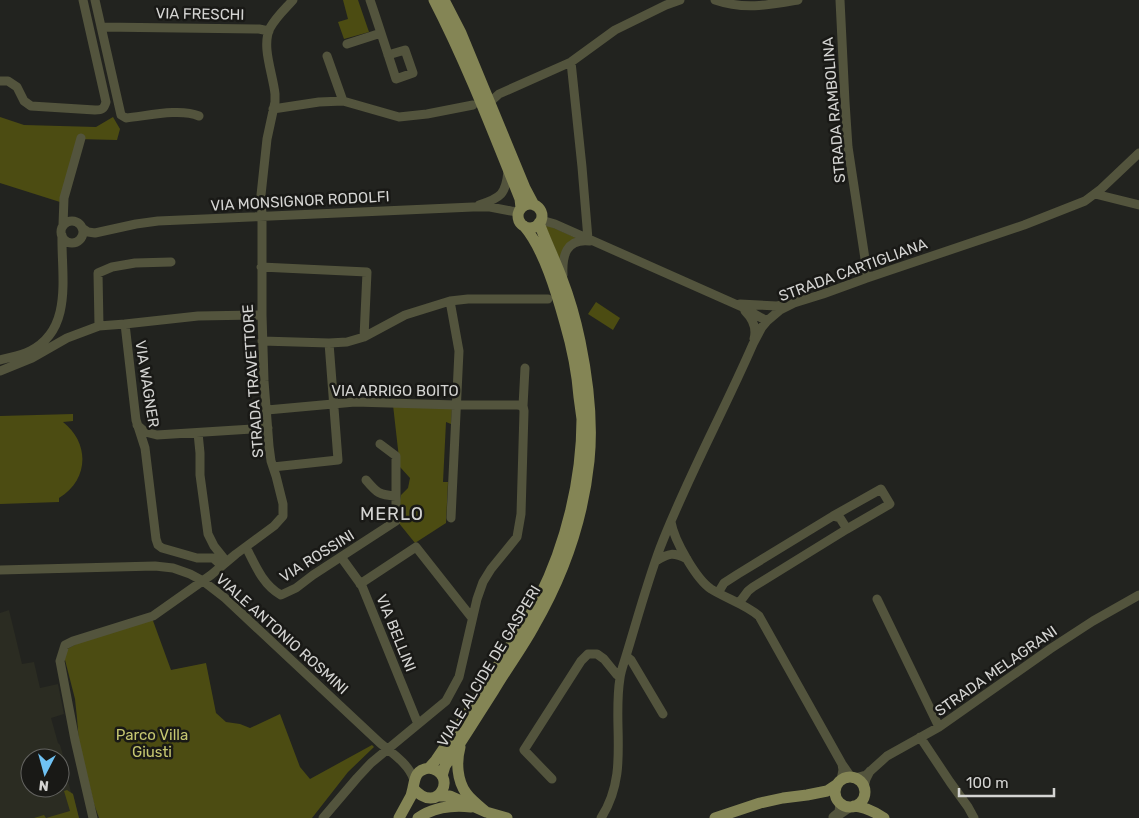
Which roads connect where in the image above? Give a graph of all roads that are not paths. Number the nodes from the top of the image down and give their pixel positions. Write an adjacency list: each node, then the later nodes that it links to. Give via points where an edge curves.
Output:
1 (84, 0): 18 (street, via 106,102 104,108 31,106 24,101 17,87)
2 (95, 0): 11 (street)
3 (293, 0): 12 (street)
4 (370, 0): 13 (street)
5 (434, 0): 26 (main road, VIALE ALCIDE DE GASPERI, via 453,36)
6 (444, 0): 20 (main road, VIALE ALCIDE DE GASPERI)
7 (680, 0): 17 (street, via 615,30)
8 (715, 0): 9 (street, via 749,6)
9 (798, 0)
10 (840, 0): 43 (street, STRADA RAMBOLINA, via 848,147)
11 (101, 27): 12 (street, VIA FRESCHI, via 250,28); 23 (street, via 121,115 126,118 161,114)
12 (269, 31): 22 (street, STRADA TRAVETTORE, via 267,48 275,94)
13 (381, 33): 14 (street); 15 (street)
14 (347, 44)
15 (388, 55)
16 (327, 56): 19 (street)
17 (572, 62): 20 (street, via 499,94); 39 (street)
18 (0, 80)
19 (343, 101): 21 (street, via 399,117); 22 (street)
20 (490, 102): 31 (main road, VIALE ALCIDE DE GASPERI)
21 (473, 105)
22 (273, 109): 33 (street, STRADA TRAVETTORE, via 264,158)
23 (199, 116)
24 (81, 138): 29 (street)
25 (1139, 153): 27 (street, STRADA CARTIGLIANA)
26 (508, 168): 30 (street, via 504,191 498,197); 32 (main road, VIALE ALCIDE DE GASPERI, via 520,199)
27 (1096, 194): 28 (street); 43 (street, STRADA CARTIGLIANA, via 1024,225)
28 (1139, 205)
29 (64, 206): 34 (street); 35 (street)
30 (473, 207): 32 (street, VIA MONSIGNOR RODOLFI, via 501,209); 33 (street, VIA MONSIGNOR RODOLFI)
31 (539, 215): 32 (main road, via 527,205); 32 (main road, via 537,225 531,228); 39 (street); 44 (main road, VIALE ALCIDE DE GASPERI)
32 (521, 216): 105 (main road, VIALE ALCIDE DE GASPERI, via 547,268 576,370 582,418 575,491 561,543 539,597 482,692)
33 (262, 217): 36 (street, VIA MONSIGNOR RODOLFI, via 158,221); 42 (street, STRADA TRAVETTORE)
34 (63, 225): 35 (street, VIA MONSIGNOR RODOLFI, via 69,221); 37 (street)
35 (79, 225): 36 (street, VIA MONSIGNOR RODOLFI, via 88,232); 38 (street, via 83,235)
36 (101, 232): 38 (street, VIA MONSIGNOR RODOLFI)
37 (62, 235): 38 (street, via 67,241); 40 (street)
38 (78, 240): 40 (street, VIA MONSIGNOR RODOLFI)
39 (591, 240): 44 (street, via 577,242 566,251 562,264); 47 (street)
40 (62, 254): 54 (street, via 62,303)
41 (171, 262): 53 (street, via 135,263 98,273)
42 (261, 267): 50 (street, STRADA TRAVETTORE); 55 (street, via 367,272)
43 (867, 278): 48 (street, STRADA CARTIGLIANA)
44 (563, 282): 102 (main road, VIALE ALCIDE DE GASPERI, via 580,340 590,416 589,460 580,514 547,601)
45 (548, 299): 46 (street)
46 (450, 301): 55 (street, via 405,315); 64 (street, via 459,351)
47 (732, 303): 48 (street, via 777,306); 49 (street)
48 (794, 303): 51 (street, STRADA CARTIGLIANA)
49 (742, 307): 51 (street); 59 (street, via 754,323)
50 (262, 315): 52 (street, via 198,316); 57 (street, STRADA TRAVETTORE)
51 (767, 321): 59 (street, STRADA CARTIGLIANA)
52 (125, 324): 53 (street); 67 (street, VIA WAGNER)
53 (99, 326): 56 (street)
54 (53, 330): 56 (street); 60 (street, via 35,348)
55 (364, 337): 58 (street)
56 (67, 338): 62 (street, via 38,355)
57 (262, 341): 58 (street); 66 (street, STRADA TRAVETTORE)
58 (329, 343): 63 (street)
59 (753, 344): 78 (street, STRADA CARTIGLIANA)
60 (0, 360)
61 (525, 368): 65 (street)
62 (1, 369)
63 (334, 403): 64 (street, VIA ARRIGO BOITO); 66 (street, VIA ARRIGO BOITO); 73 (street, via 338,460)
64 (456, 405): 65 (street, VIA ARRIGO BOITO); 77 (street)
65 (523, 406): 95 (street, via 521,520 517,537 483,582)
66 (267, 410): 68 (street, STRADA TRAVETTORE)
67 (137, 425): 70 (street, via 145,432); 72 (street, VIA WAGNER)
68 (268, 428): 69 (street); 73 (street, STRADA TRAVETTORE)
69 (198, 433): 70 (street); 80 (street)
70 (157, 435): 72 (street, VIA WAGNER)
71 (380, 444): 75 (street, VIA ROSSINI, via 396,456)
72 (145, 448): 85 (street, VIA WAGNER, via 158,544 162,548)
73 (273, 466): 82 (street, STRADA TRAVETTORE, via 283,516)
74 (366, 480): 75 (street, via 376,492)
75 (396, 496): 84 (street, VIA ROSSINI, via 396,521)
76 (833, 516): 79 (street, via 840,518); 79 (street, via 882,489 890,504); 91 (street, via 724,584)
77 (451, 518)
78 (671, 521): 81 (street, STRADA CARTIGLIANA); 83 (street)
79 (847, 529): 94 (street, via 753,587)
80 (208, 534): 85 (street, via 208,551); 87 (street)
81 (663, 542): 83 (street, via 672,552); 86 (street, STRADA CARTIGLIANA)
82 (246, 547): 84 (street, VIA ROSSINI, via 258,573 281,595); 87 (street, STRADA TRAVETTORE)
83 (678, 550): 86 (street); 91 (street, via 709,588)
84 (341, 556): 90 (street, VIA BELLINI)
85 (203, 558): 87 (street, VIA WAGNER, via 214,558)
86 (656, 560): 96 (street, STRADA CARTIGLIANA)
87 (224, 564): 89 (street, STRADA TRAVETTORE)
88 (0, 570): 89 (street, VIALE ANTONIO ROSMINI, via 155,566 180,570)
89 (203, 581): 103 (street, VIALE ANTONIO ROSMINI); 120 (street, STRADA TRAVETTORE, via 153,616 65,646 60,661 74,740)
90 (360, 584): 95 (street, via 416,547); 99 (street, VIA BELLINI)
91 (718, 593): 94 (street)
92 (1139, 595): 100 (street, STRADA MELAGRANI, via 1086,626)
93 (877, 599): 100 (street)
94 (739, 603): 109 (street, via 759,616 842,764)
95 (472, 618): 99 (street, via 456,683 446,701)
96 (626, 656): 97 (street, STRADA CARTIGLIANA); 98 (street)
97 (620, 676): 108 (street, via 597,654 588,654 581,661 524,750); 118 (street, STRADA CARTIGLIANA, via 618,772)
98 (663, 714)
99 (418, 724): 103 (street)
100 (939, 727): 101 (street, STRADA MELAGRANI)
101 (920, 737): 106 (street, STRADA MELAGRANI, via 888,756); 129 (street)
102 (461, 743): 107 (main road, VIALE ALCIDE DE GASPERI, via 445,766); 117 (main road, via 458,773 466,793)
103 (387, 749): 104 (street, VIALE ANTONIO ROSMINI); 121 (street)
104 (406, 765): 105 (street, VIALE ANTONIO ROSMINI); 110 (street, VIALE ANTONIO ROSMINI)
105 (427, 769): 107 (main road, via 438,771); 110 (main road, VIALE ALCIDE DE GASPERI, via 420,771)
106 (871, 771): 109 (street, STRADA MELAGRANI, via 862,777); 111 (street, STRADA MELAGRANI)
107 (443, 779): 113 (main road, VIALE ALCIDE DE GASPERI, via 443,790); 114 (main road)
108 (552, 779)
109 (846, 780): 111 (main road, via 861,782); 112 (main road, via 827,791); 115 (main road, via 835,794)
110 (414, 784): 113 (main road, via 421,796); 122 (main road, VIALE ALCIDE DE GASPERI)
111 (864, 789): 116 (main road, via 861,802); 119 (main road, via 873,807)
112 (807, 795): 115 (main road); 127 (main road, via 783,798)
113 (433, 797): 114 (main road); 123 (main road, VIALE ALCIDE DE GASPERI)
114 (458, 799): 117 (main road)
115 (838, 801): 116 (main road); 128 (street, via 839,812)
116 (853, 806): 119 (main road); 128 (street)
117 (482, 810): 124 (main road, via 458,806 425,813); 125 (main road)
118 (608, 814): 126 (street, STRADA CARTIGLIANA)
119 (884, 817)
120 (93, 818)
121 (323, 818)
122 (399, 818)
123 (413, 818)
124 (418, 818)
125 (507, 818)
126 (601, 818)
127 (715, 818)
128 (832, 818)
129 (974, 818)

